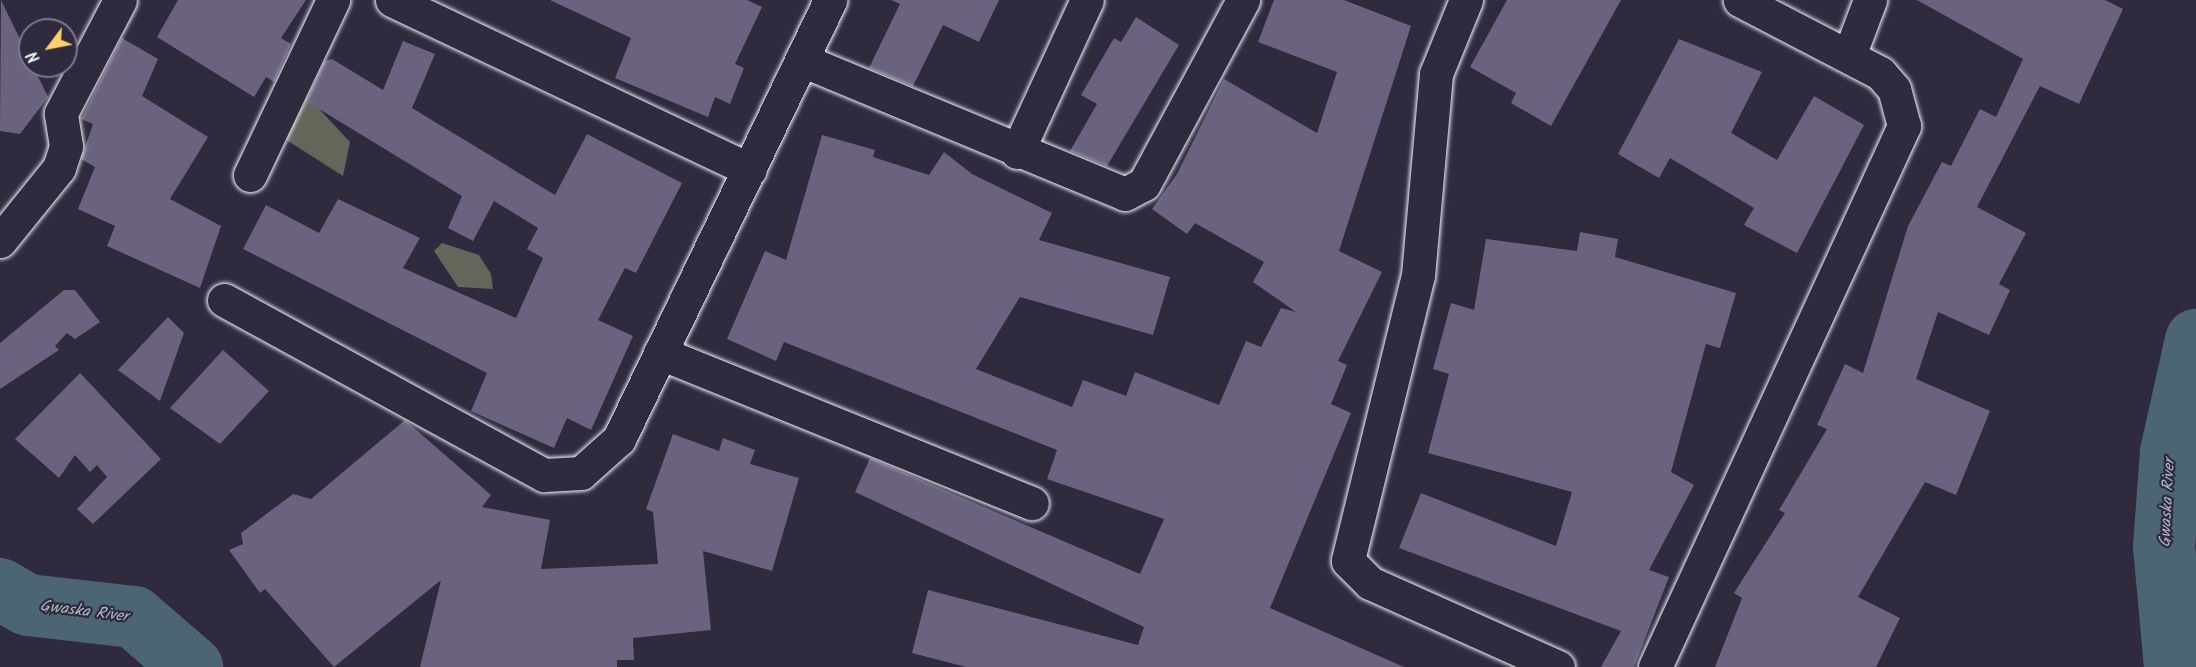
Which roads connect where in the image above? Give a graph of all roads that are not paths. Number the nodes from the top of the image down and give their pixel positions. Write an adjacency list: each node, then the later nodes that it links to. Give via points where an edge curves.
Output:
1 (120, 0): 15 (street, via 61,113 66,146 59,168)
2 (333, 0): 14 (street)
3 (392, 0): 13 (street)
4 (830, 0): 11 (street)
5 (1087, 0): 12 (street)
6 (1243, 0): 12 (street, via 1139,189 1117,193)
7 (1466, 0): 19 (street, via 1436,74 1418,275 1348,561 1370,583)
8 (1740, 0): 10 (street)
9 (1870, 0): 10 (street)
10 (1850, 53): 20 (street, via 1894,89 1904,126)
11 (804, 61): 12 (street); 13 (street)
12 (1017, 152)
13 (750, 170): 17 (street)
14 (250, 175)
15 (0, 241)
16 (224, 300): 17 (street, via 544,475 568,476 600,461 619,439)
17 (660, 353): 18 (street)
18 (1032, 503)
19 (1558, 667)
20 (1655, 667)

